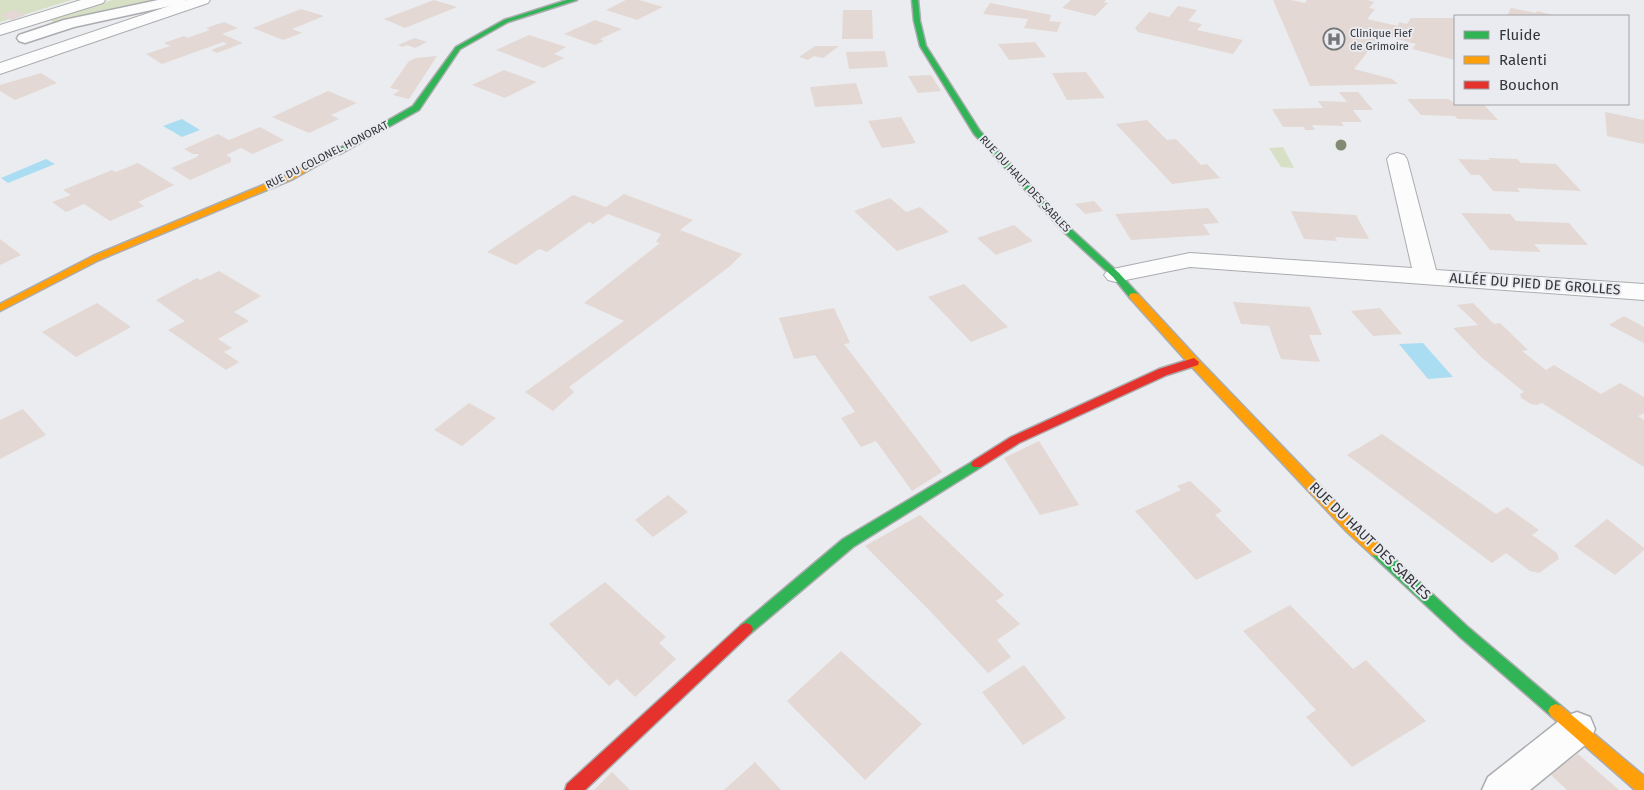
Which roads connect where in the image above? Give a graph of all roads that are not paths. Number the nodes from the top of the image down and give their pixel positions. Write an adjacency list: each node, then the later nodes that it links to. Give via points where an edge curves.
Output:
1 (97, 0): 6 (street)
2 (179, 0): 7 (lane, via 70,23)
3 (202, 0): 8 (street)
4 (574, 0): 14 (street, RUE DU COLONEL HONORAT, via 506,21 458,48 416,108 361,139 290,176 96,258)
5 (915, 0): 11 (street, RUE DU HAUT DES SABLES, via 916,21 923,46 977,132 1068,230)
6 (5, 29): 7 (street)
7 (25, 38): 8 (street)
8 (45, 52): 9 (street)
9 (0, 70)
10 (1397, 160): 12 (street)
11 (1116, 275): 12 (street, via 1190,260); 15 (street, RUE DU HAUT DES SABLES)
12 (1426, 276): 13 (street, ALLÉE DU PIED DE GROLLES)
13 (1644, 292)
14 (0, 308)
15 (1194, 362): 16 (street, RUE DU HAUT DES SABLES, via 1352,528 1464,632); 18 (street, via 1164,372 1015,440 848,543 726,646)
16 (1578, 729): 17 (street, RUE DU HAUT DES SABLES); 19 (lane)
17 (1644, 787)
18 (573, 790)
19 (1501, 790)

